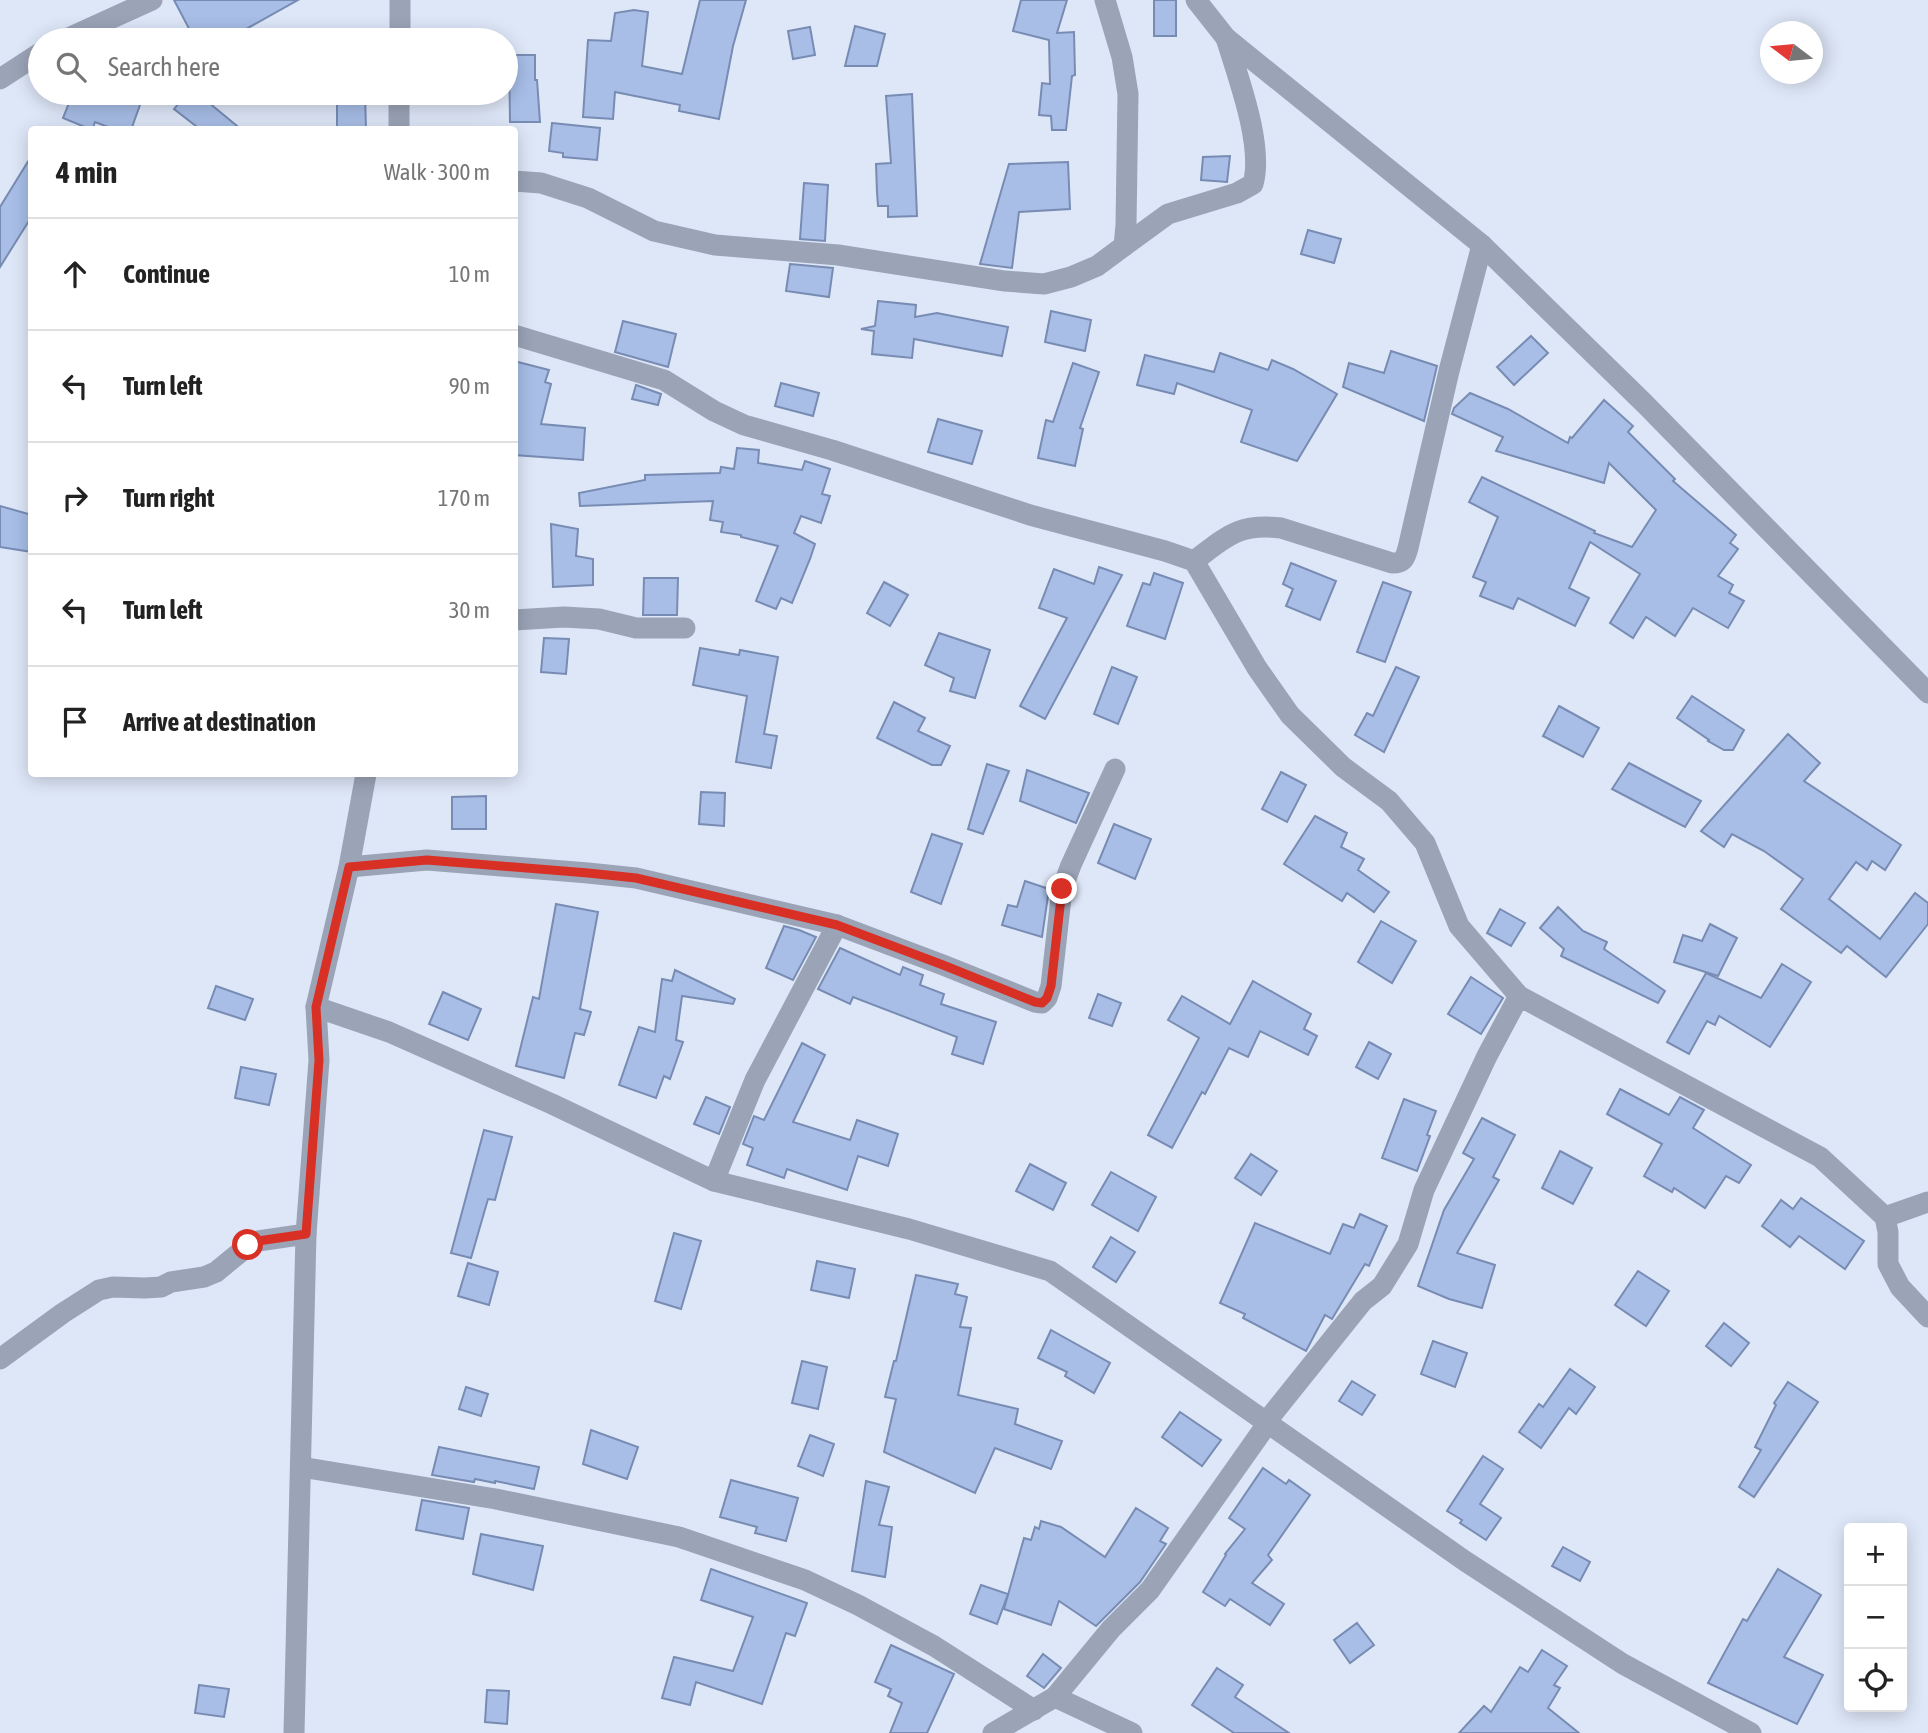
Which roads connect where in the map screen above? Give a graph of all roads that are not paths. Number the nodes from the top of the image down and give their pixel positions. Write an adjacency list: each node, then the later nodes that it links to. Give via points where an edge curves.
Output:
1 (152, 0): 5 (street)
2 (400, 0): 6 (street)
3 (1105, 0): 14 (street, via 1128,94)
4 (1196, 0): 7 (street)
5 (90, 28)
6 (400, 28)
7 (1226, 38): 13 (street); 14 (street, via 1247,107 1256,173 1253,184 1168,214)
8 (28, 60): 9 (street)
9 (0, 79)
10 (399, 105): 11 (street)
11 (399, 126)
12 (518, 181): 14 (street, via 541,183 588,198 654,230 715,245 838,255 1005,281 1044,284 1071,277 1097,266)
13 (1482, 245): 16 (street, via 1404,560 1392,564 1268,527 1233,532); 19 (street)
14 (1124, 246)
15 (518, 336): 16 (street, via 664,380 744,425)
16 (1194, 561): 24 (street, via 1290,715 1343,766 1389,801 1425,843 1458,926)
17 (518, 620): 18 (street, via 564,617 636,628)
18 (685, 628)
19 (1928, 693)
20 (1115, 769): 23 (street, via 1062,889 1051,986 1042,1003)
21 (365, 777): 22 (street)
22 (349, 867): 23 (street, via 427,860 624,877); 25 (street)
23 (837, 925): 26 (street, via 755,1080)
24 (1519, 996): 28 (street, via 1820,1157); 32 (street, via 1424,1190 1408,1244 1382,1286 1363,1301)
25 (316, 1007): 26 (street, via 401,1037); 29 (street, via 319,1060)
26 (714, 1181): 32 (street, via 909,1229 1050,1272)
27 (1928, 1202): 28 (street)
28 (1885, 1217): 30 (street, via 1888,1264 1900,1287)
29 (306, 1234): 31 (street, via 248,1245 204,1277 161,1287 99,1290); 33 (street)
30 (1928, 1317)
31 (0, 1359)
32 (1266, 1422): 34 (street, via 1150,1590); 39 (street, via 1623,1664)
33 (300, 1467): 35 (street, via 496,1499 679,1537 805,1580 858,1605 934,1646); 36 (street)
34 (1055, 1697): 35 (street); 38 (street)
35 (1034, 1710): 37 (street)
36 (294, 1733)
37 (993, 1733)
38 (1132, 1733)
39 (1751, 1733)

